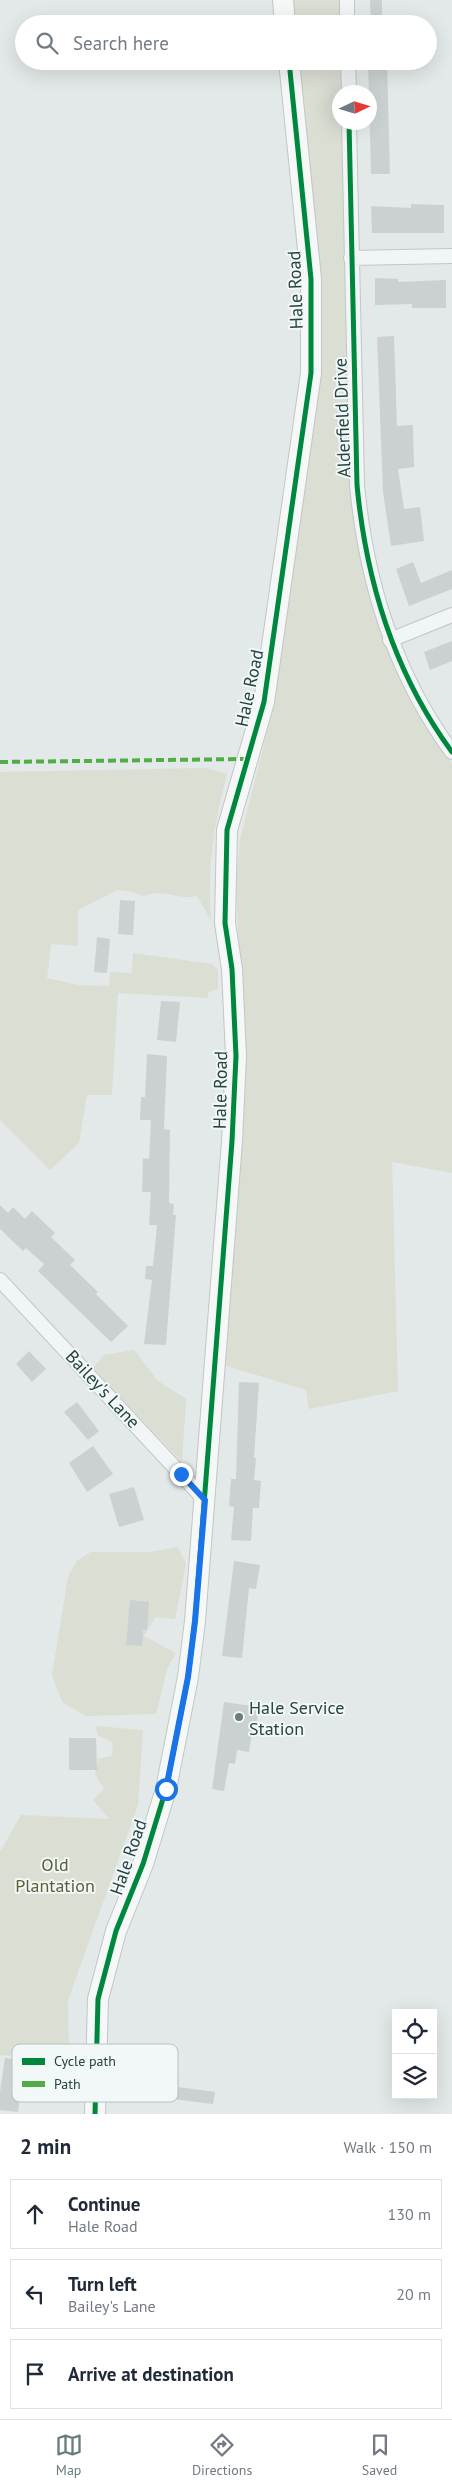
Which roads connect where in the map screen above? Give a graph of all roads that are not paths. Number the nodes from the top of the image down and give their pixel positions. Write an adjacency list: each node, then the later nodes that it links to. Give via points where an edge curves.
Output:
1 (283, 0): 3 (street)
2 (347, 0): 4 (street)
3 (284, 15)
4 (348, 15)
5 (290, 70): 15 (street, Hale Road, via 311,279 311,373 264,702 227,830 225,923 232,969 236,1056 232,1150)
6 (348, 70): 7 (street)
7 (349, 85)
8 (349, 130): 10 (street, Alderfield Drive)
9 (452, 256): 10 (street)
10 (352, 258): 12 (street, Alderfield Drive, via 362,533)
11 (452, 615): 12 (street)
12 (390, 640): 13 (street, Alderfield Drive, via 417,698)
13 (452, 752)
14 (0, 1280): 15 (street, Bailey's Lane)
15 (205, 1500): 16 (street, Hale Road, via 191,1658 166,1789 143,1864 116,1931 98,1999)
16 (97, 2044)

